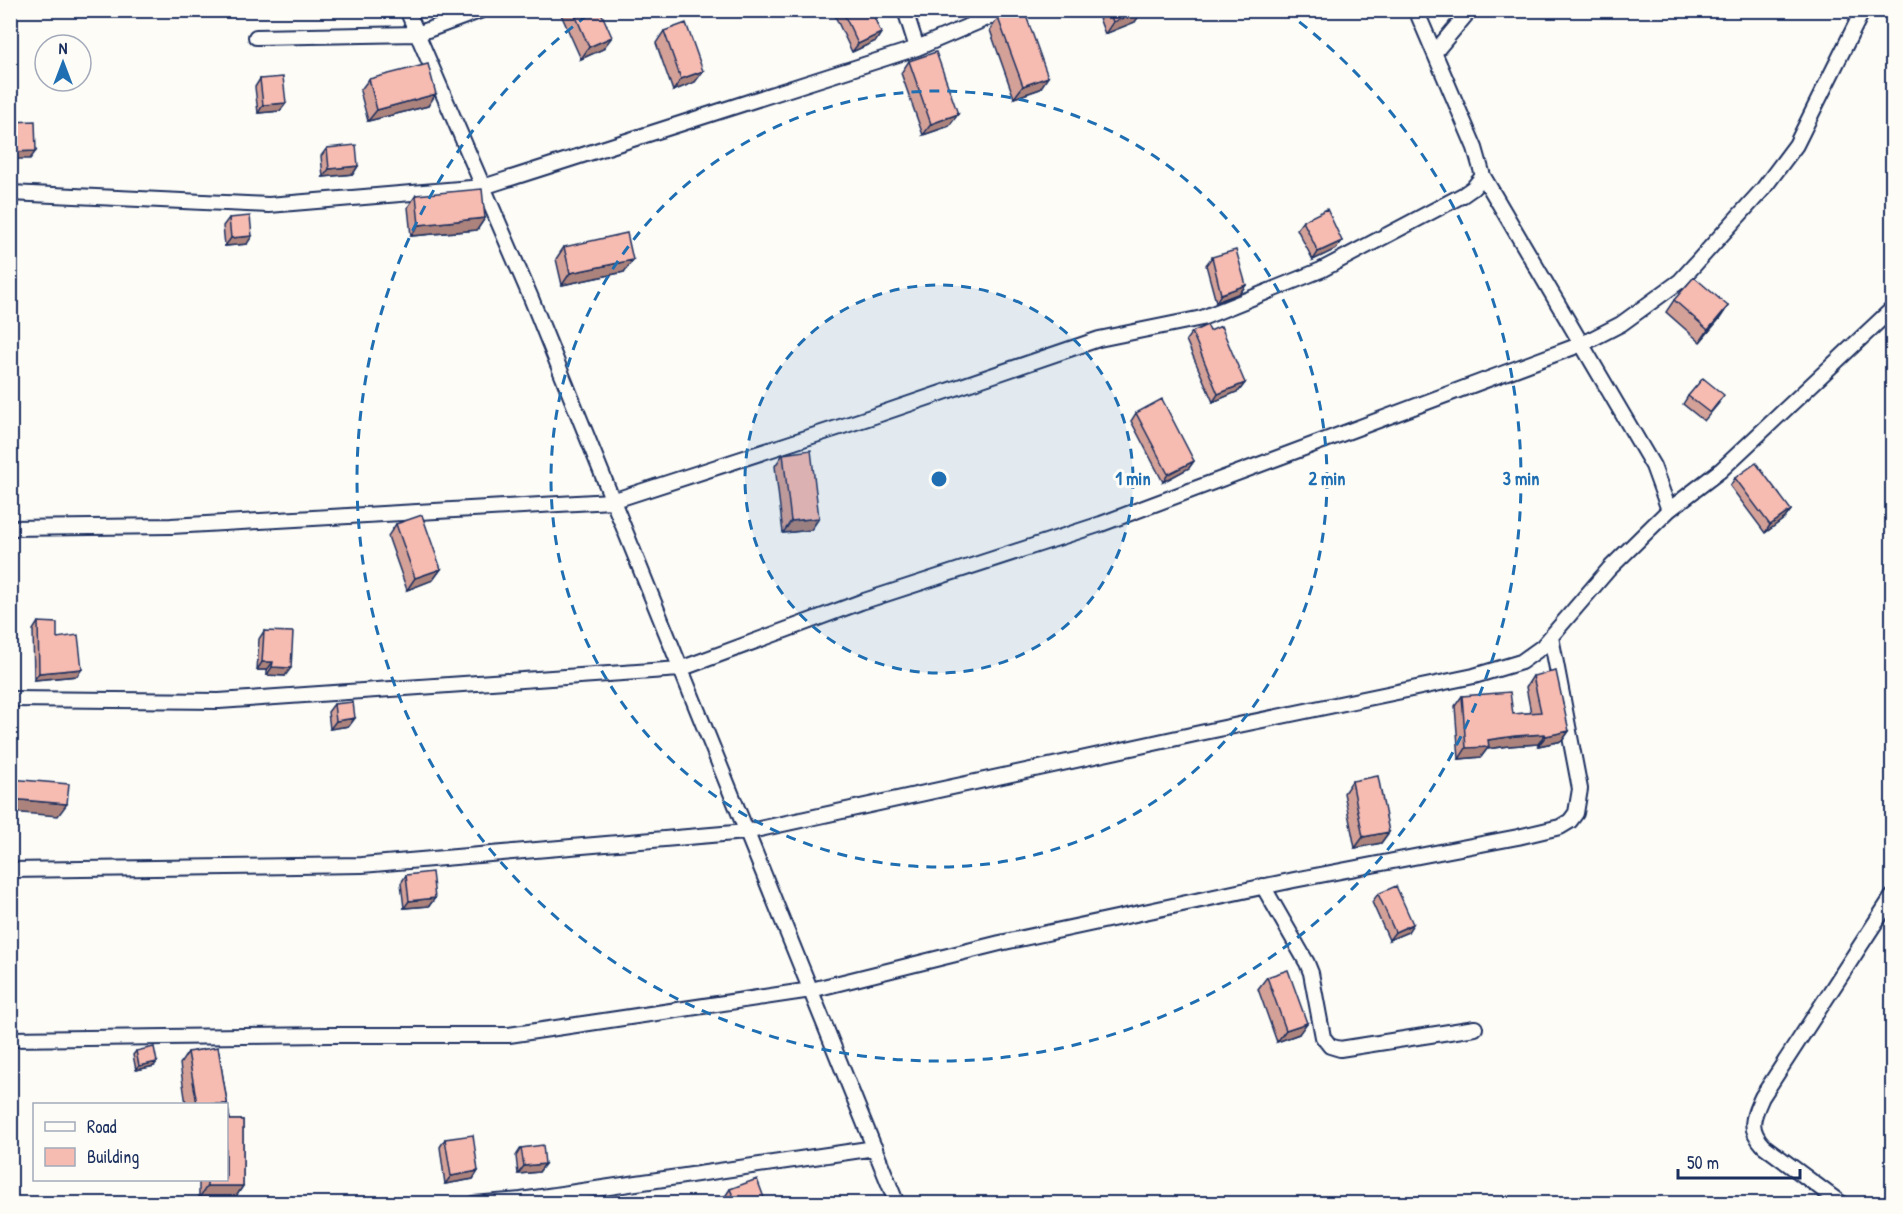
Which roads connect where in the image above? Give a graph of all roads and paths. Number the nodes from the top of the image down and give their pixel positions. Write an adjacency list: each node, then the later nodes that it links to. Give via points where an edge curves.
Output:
1 (407, 10): 8 (street)
2 (482, 10): 8 (street)
3 (905, 10): 10 (street)
4 (1006, 10): 10 (street)
5 (1416, 10): 11 (street)
6 (1470, 10): 11 (street)
7 (1863, 10): 16 (street, via 1796,145 1763,189 1680,281 1621,324)
8 (417, 34): 9 (street); 13 (street)
9 (256, 37)
10 (917, 48): 13 (street)
11 (1435, 52): 12 (street)
12 (1483, 176): 16 (street); 17 (street, via 1463,195 1321,270 1202,318 1099,339)
13 (483, 187): 14 (street, via 269,205); 17 (street)
14 (10, 193)
15 (1893, 309): 18 (street, via 1721,470)
16 (1582, 344): 18 (street, via 1653,466); 21 (street, via 1101,524 861,602)
17 (612, 501): 19 (street, via 171,526); 21 (street)
18 (1669, 510): 20 (street, via 1609,569)
19 (10, 528)
20 (1551, 636): 23 (street, via 1521,662 1474,676); 25 (street, via 1580,789 1576,813 1570,821 1518,837)
21 (680, 669): 22 (street, via 219,701); 23 (street)
22 (10, 699)
23 (746, 832): 24 (street, via 362,865); 27 (street)
24 (10, 870)
25 (1263, 886): 27 (street, via 1000,942); 28 (street, via 1307,963 1323,1037 1330,1046 1340,1049)
26 (1893, 897): 33 (street, via 1754,1115 1752,1127 1764,1146)
27 (811, 990): 29 (street, via 509,1035); 30 (street)
28 (1475, 1028)
29 (10, 1040)
30 (875, 1148): 31 (street, via 521,1200); 32 (street)
31 (473, 1203)
32 (897, 1203)
33 (1842, 1203)

